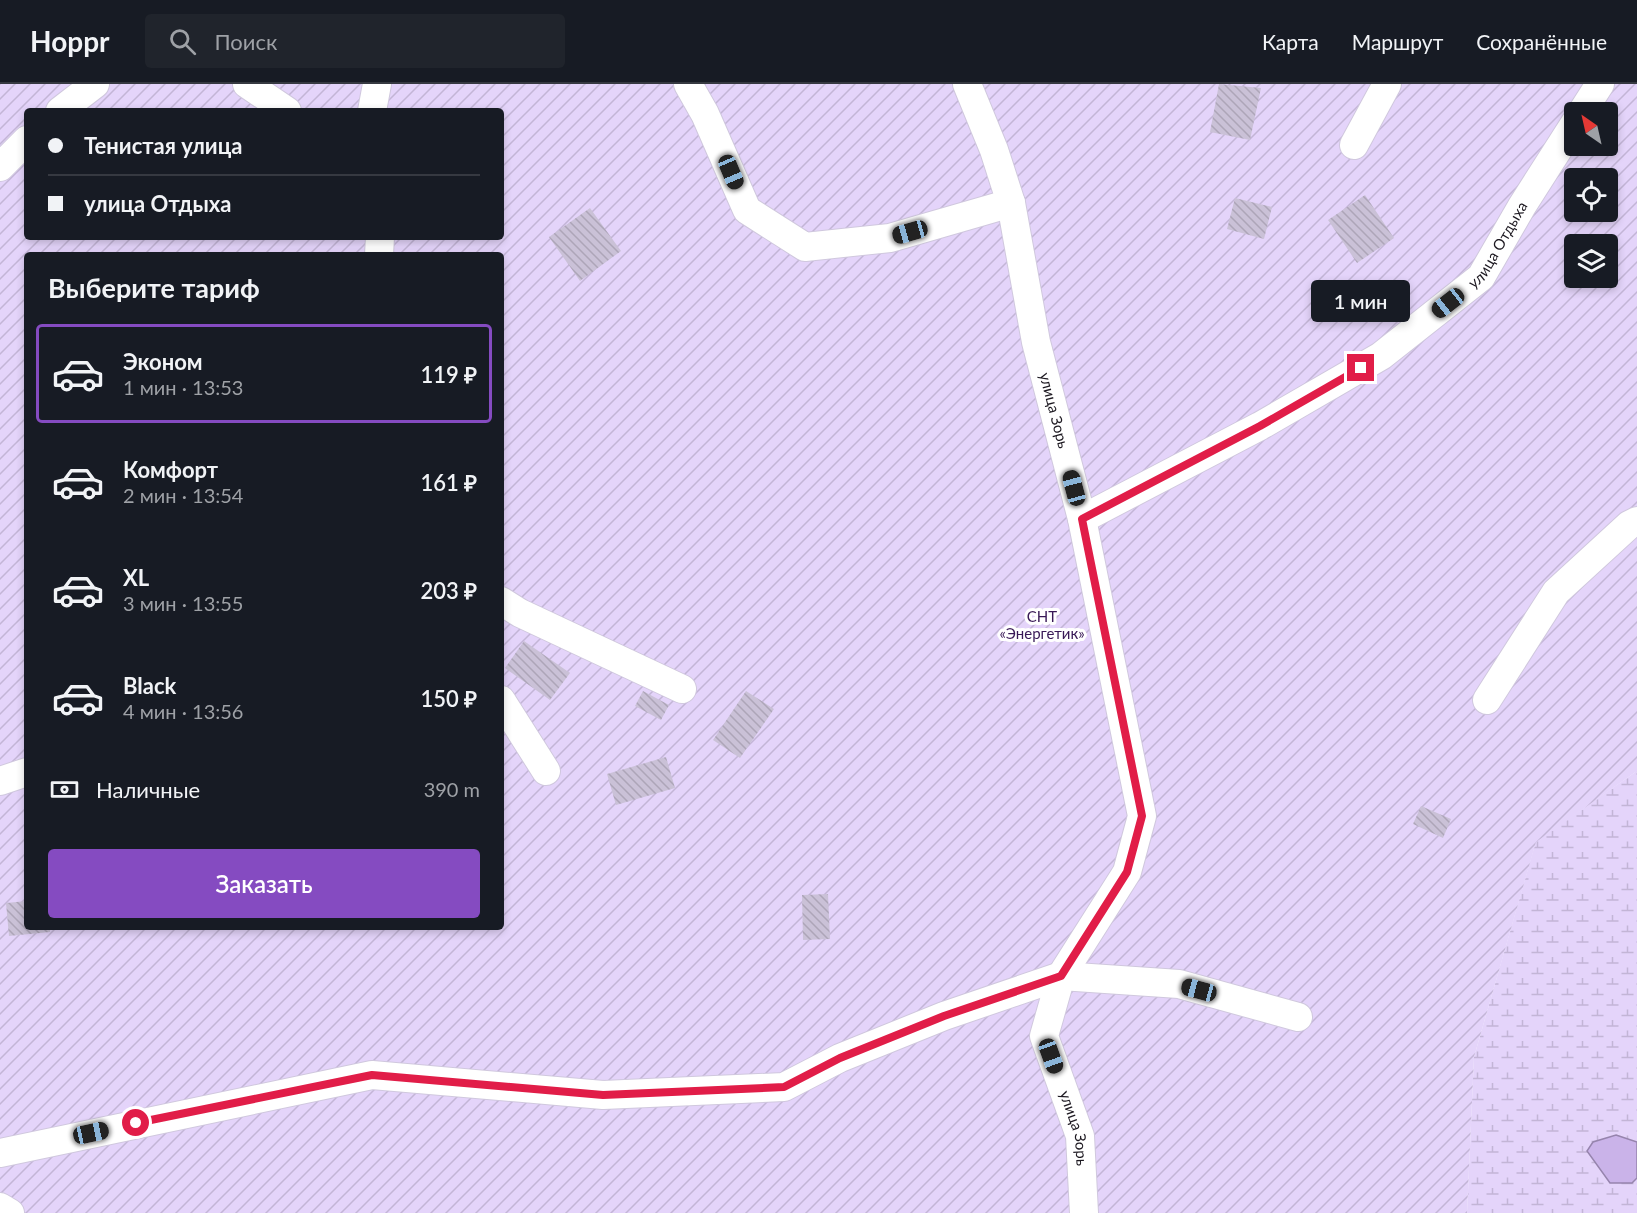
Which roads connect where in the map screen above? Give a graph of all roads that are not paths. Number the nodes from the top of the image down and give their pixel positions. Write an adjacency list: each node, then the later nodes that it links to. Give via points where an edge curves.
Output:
1 (95, 84): 9 (street)
2 (247, 84): 10 (street)
3 (377, 84): 11 (street)
4 (688, 84): 16 (street, via 747,210 805,247 890,238)
5 (967, 84): 16 (street, улица Зорь)
6 (1387, 84): 14 (street)
7 (1600, 84): 8 (street)
8 (1588, 102)
9 (64, 108)
10 (283, 108)
11 (373, 108)
12 (1564, 140): 17 (street, улица Отдыха, via 1481,277 1381,356 1260,426)
13 (24, 143): 15 (street)
14 (1354, 145)
15 (0, 167)
16 (1011, 203): 17 (street, улица Зорь, via 1036,342)
17 (1082, 519): 26 (street, улица Зорь, via 1142,816 1127,872)
18 (1637, 520): 21 (street, via 1556,592)
19 (504, 603): 20 (street)
20 (682, 688)
21 (1487, 700)
22 (504, 705): 23 (street)
23 (546, 771)
24 (24, 773): 25 (street)
25 (0, 781)
26 (1061, 976): 27 (street, via 1179,984); 28 (street, via 944,1016 840,1058 784,1087 603,1095 372,1075); 31 (street, улица Зорь, via 1044,1036 1080,1136)
27 (1298, 1017)
28 (0, 1153)
29 (0, 1207): 30 (street)
30 (10, 1213)
31 (1084, 1213)

